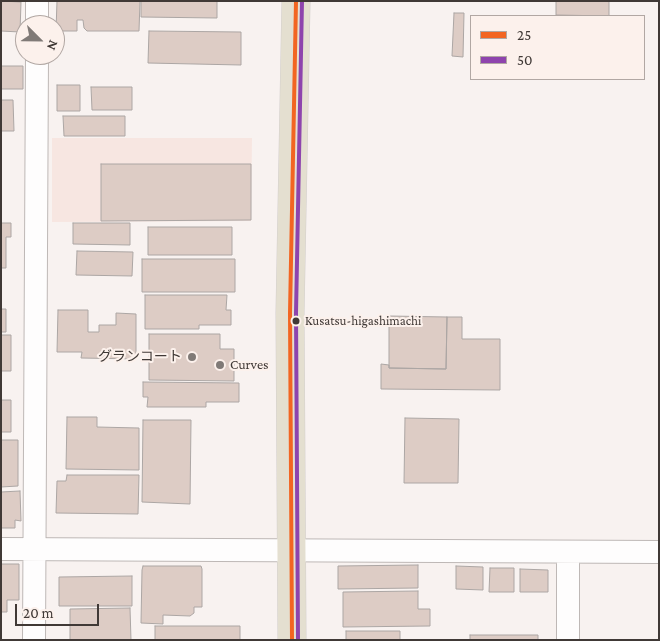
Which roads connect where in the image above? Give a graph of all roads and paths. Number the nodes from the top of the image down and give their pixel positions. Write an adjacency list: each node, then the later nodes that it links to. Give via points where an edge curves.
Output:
1 (37, 1): 3 (street)
2 (296, 1): 7 (highway, via 290,313)
3 (37, 15)
4 (37, 65): 6 (street)
5 (1, 549): 6 (street)
6 (34, 550): 7 (street); 10 (street)
7 (292, 550): 9 (street); 11 (highway)
8 (659, 552): 9 (street)
9 (568, 553): 12 (street)
10 (34, 640)
11 (292, 640)
12 (568, 640)

